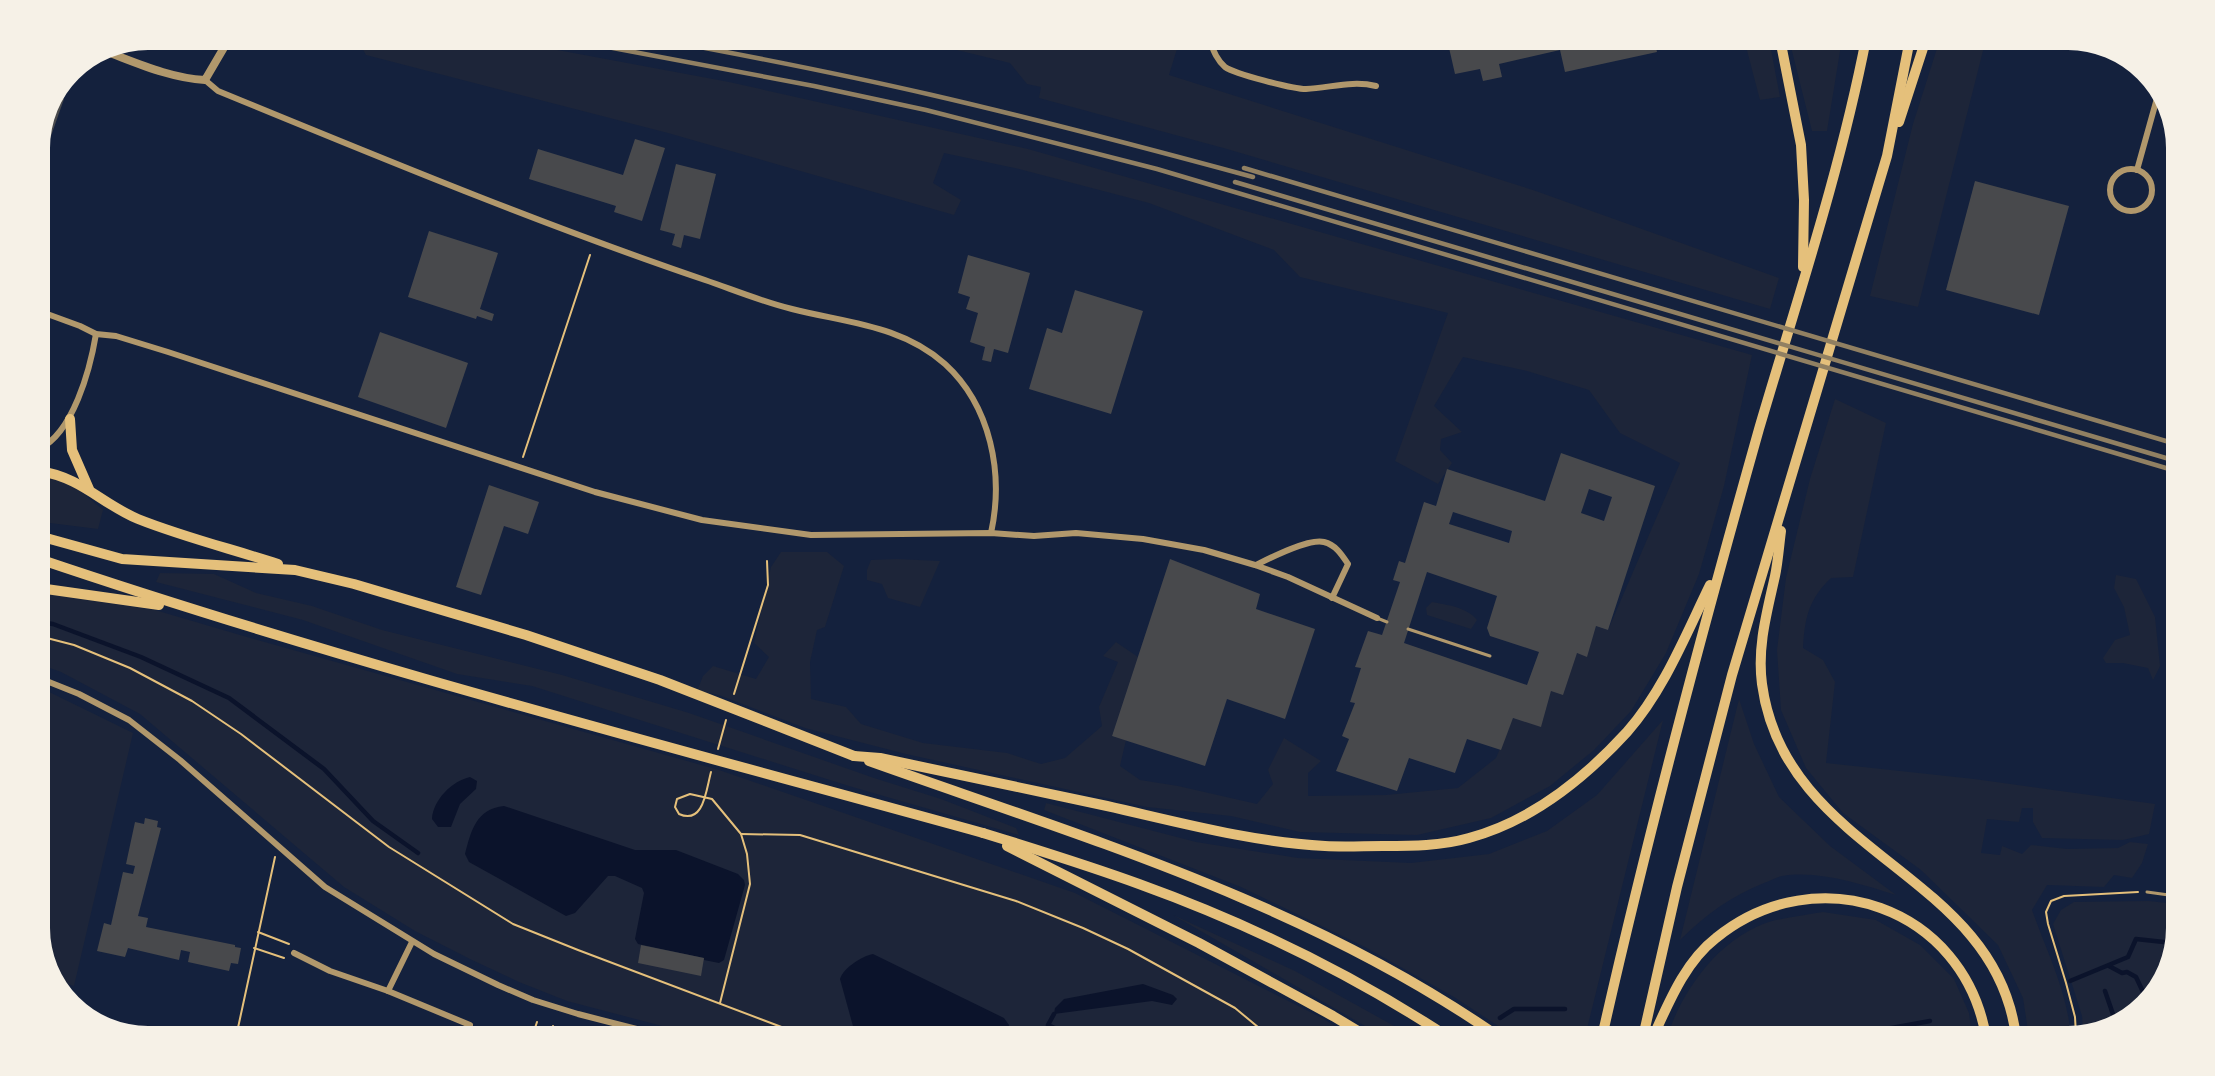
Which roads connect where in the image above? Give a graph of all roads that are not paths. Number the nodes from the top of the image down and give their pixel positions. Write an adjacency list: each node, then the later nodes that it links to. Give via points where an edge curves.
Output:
1 (223, 50): 8 (street)
2 (1214, 50): 9 (street, via 1228,69 1305,89 1360,83)
3 (1782, 50): 13 (main road, via 1801,145)
4 (1863, 50): 13 (main road, via 1832,184)
5 (1908, 50): 11 (main road)
6 (1923, 50): 11 (main road)
7 (116, 55): 8 (street, via 160,71)
8 (205, 80): 21 (street, via 218,91 413,171 627,252 790,309 881,328 903,337 932,354 952,372 971,395 982,417 996,468 997,507)
9 (1376, 86)
10 (2155, 105): 12 (street)
11 (1887, 156): 20 (main road)
12 (2137, 170): 12 (street, via 2149,180 2150,198 2143,207 2118,207 2110,191 2112,181 2123,171)
13 (1802, 283): 23 (main road)
14 (50, 315): 15 (street)
15 (96, 334): 16 (street); 21 (street, via 116,336 595,492 702,520 811,535)
16 (70, 419): 17 (street); 19 (main road, via 72,450)
17 (50, 441)
18 (50, 474): 19 (main road)
19 (90, 489): 26 (main road, via 137,518)
20 (1785, 501): 48 (main road, via 1716,733); 51 (main road, via 1761,650 1761,681 1774,732 1792,767 1816,799 1866,845 1931,895 1979,945 1996,972)
21 (991, 533): 25 (street, via 1076,533 1132,538 1204,550)
22 (50, 539): 26 (main road, via 122,559)
23 (1724, 558): 35 (main road, via 1656,691 1628,731 1587,772 1547,803 1521,819 1460,840 1420,845 1324,846 1255,837 880,758); 47 (main road, via 1676,728)
24 (50, 563): 29 (main road)
25 (1255, 565): 28 (street); 28 (street, via 1298,546 1323,541 1339,549 1348,564)
26 (296, 570): 35 (main road, via 526,635 670,684)
27 (50, 589): 29 (main road)
28 (1332, 598): 30 (street)
29 (204, 613): 36 (main road, via 575,722)
30 (1377, 618): 31 (lane)
31 (1386, 622)
32 (1408, 629): 33 (lane)
33 (1490, 656)
34 (50, 682): 39 (street, via 129,720 325,887)
35 (854, 756): 46 (main road, via 1144,858 1258,905 1408,980)
36 (982, 833): 44 (main road, via 1208,948); 45 (main road, via 1138,883 1231,920 1357,982)
37 (2146, 892): 38 (lane)
38 (2166, 895)
39 (412, 942): 41 (street); 43 (street, via 533,1000)
40 (295, 950): 41 (street, via 330,971)
41 (388, 991): 42 (street)
42 (471, 1025)
43 (625, 1026)
44 (1350, 1026)
45 (1430, 1026)
46 (1481, 1026)
47 (1605, 1026)
48 (1645, 1026)
49 (1659, 1026): 50 (main road, via 1685,975 1714,939 1769,907 1826,897 1856,900 1883,909 1930,935 1967,982)
50 (1983, 1026)
51 (2014, 1026)

